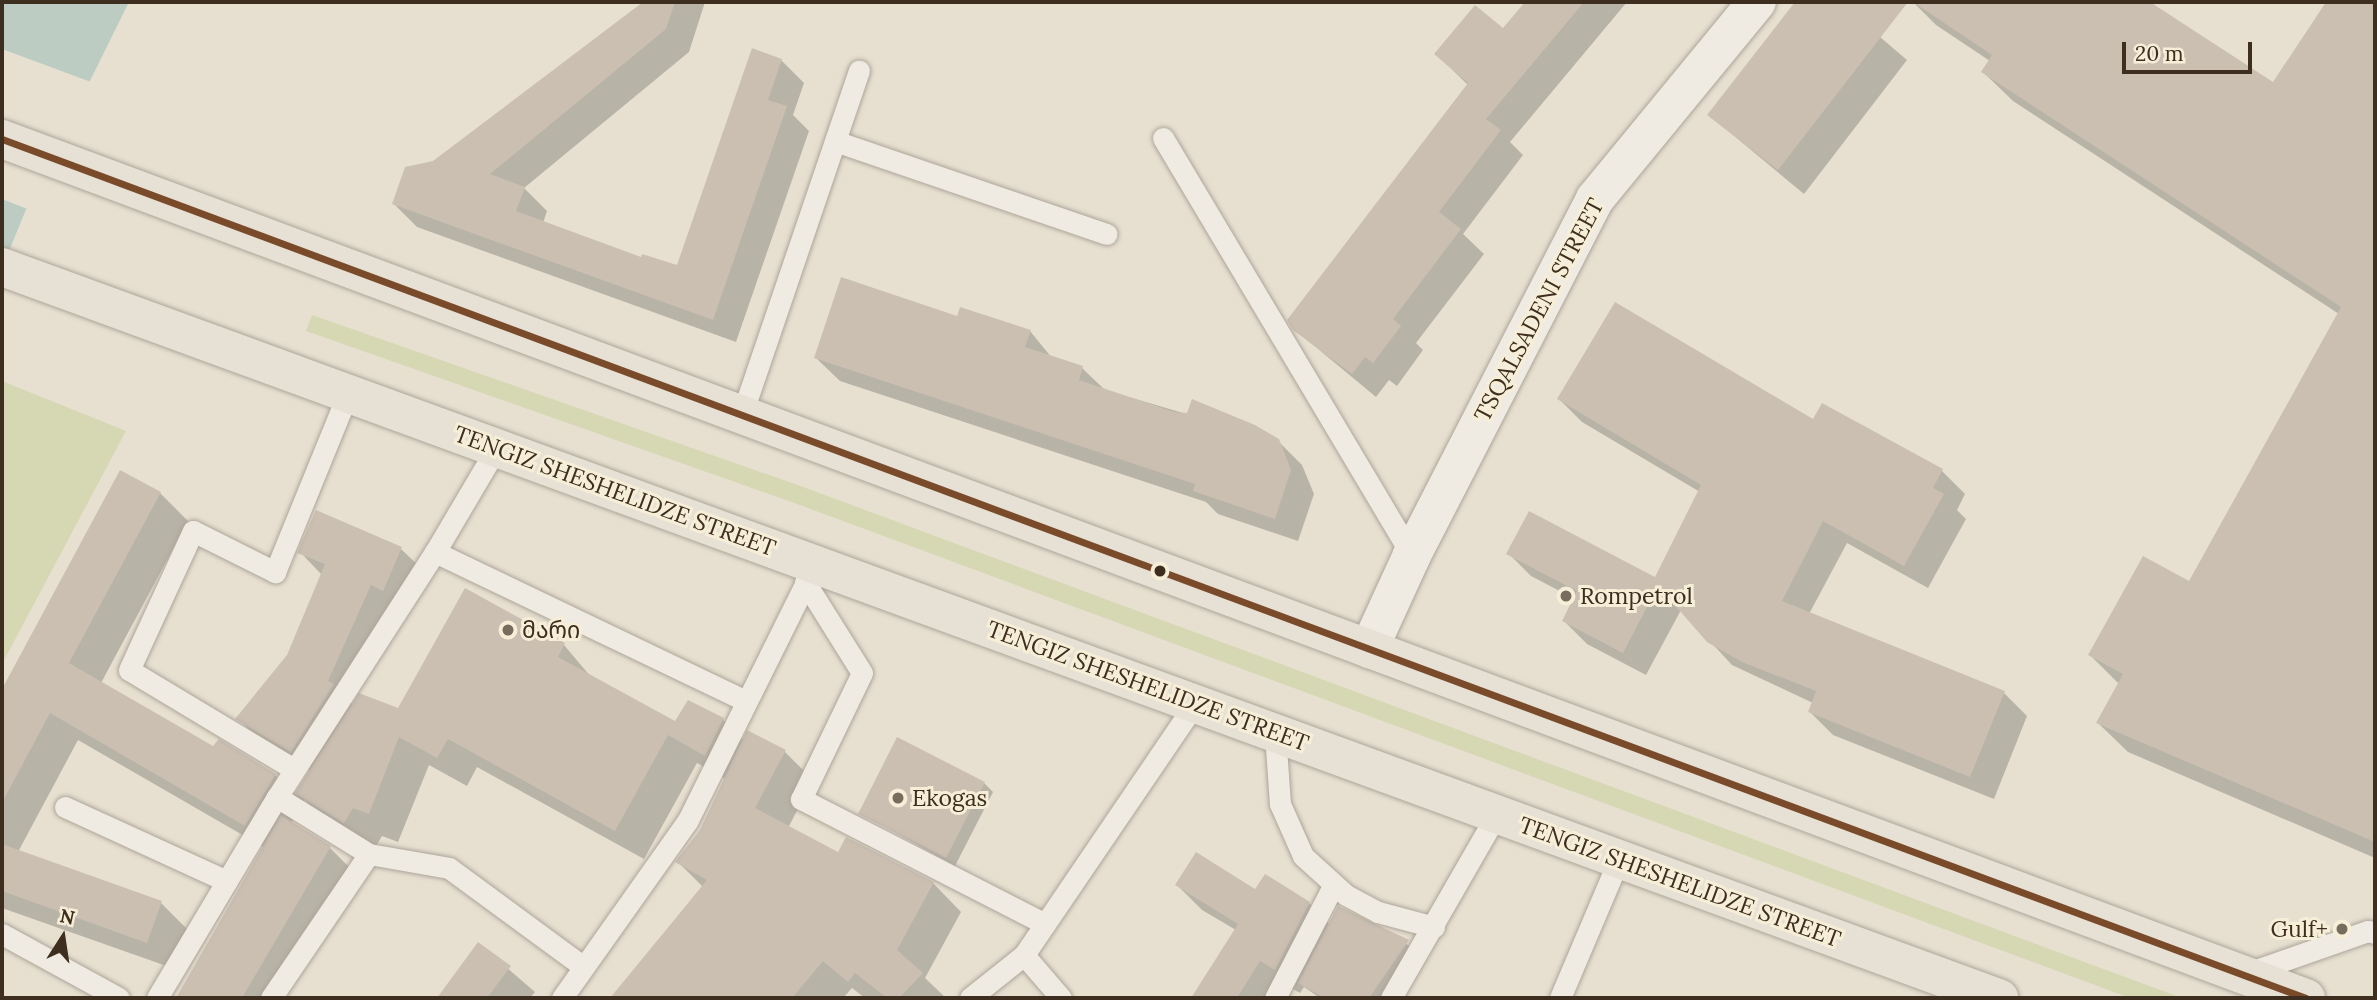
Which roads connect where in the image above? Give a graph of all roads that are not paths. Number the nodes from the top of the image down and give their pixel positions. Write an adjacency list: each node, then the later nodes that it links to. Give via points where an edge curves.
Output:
1 (1757, 2): 12 (street, TSQALSADENI STREET, via 1595,199)
2 (859, 71): 5 (lane)
3 (1163, 138): 12 (lane)
4 (2, 139): 9 (main road)
5 (835, 141): 6 (lane); 9 (lane)
6 (1107, 234)
7 (2, 267): 8 (main road, TENGIZ SHESHELIDZE STREET)
8 (348, 393): 10 (main road, TENGIZ SHESHELIDZE STREET); 18 (lane, via 275,572 193,531 129,670)
9 (741, 417): 14 (main road)
10 (497, 447): 11 (lane); 13 (main road, TENGIZ SHESHELIDZE STREET)
11 (435, 552): 15 (lane); 18 (lane)
12 (1412, 555): 14 (street, TSQALSADENI STREET)
13 (810, 573): 15 (lane); 16 (main road, TENGIZ SHESHELIDZE STREET); 26 (lane, via 862,673 801,799)
14 (1369, 649): 32 (main road)
15 (746, 701): 31 (lane, via 688,820)
16 (1195, 703): 17 (main road, TENGIZ SHESHELIDZE STREET); 26 (lane)
17 (1275, 733): 21 (main road, TENGIZ SHESHELIDZE STREET); 25 (lane, via 1280,804 1303,856)
18 (294, 769): 19 (lane)
19 (277, 797): 22 (lane); 24 (lane)
20 (65, 807): 24 (lane)
21 (1497, 814): 23 (main road, TENGIZ SHESHELIDZE STREET); 27 (lane)
22 (369, 854): 31 (lane, via 449,869); 35 (lane)
23 (1619, 859): 41 (lane); 42 (main road, TENGIZ SHESHELIDZE STREET)
24 (227, 881): 34 (lane)
25 (1334, 884): 27 (lane, via 1378,912); 39 (lane)
26 (1045, 924): 30 (lane)
27 (1434, 927): 40 (lane)
28 (2375, 933): 32 (lane, via 2368,931)
29 (2, 934): 33 (lane)
30 (1024, 955): 37 (lane); 38 (lane)
31 (584, 967): 36 (lane)
32 (2242, 974): 43 (main road)
33 (119, 998)
34 (157, 998)
35 (271, 998)
36 (562, 998)
37 (970, 998)
38 (1061, 998)
39 (1276, 998)
40 (1391, 998)
41 (1560, 998)
42 (1999, 998)
43 (2306, 998)

